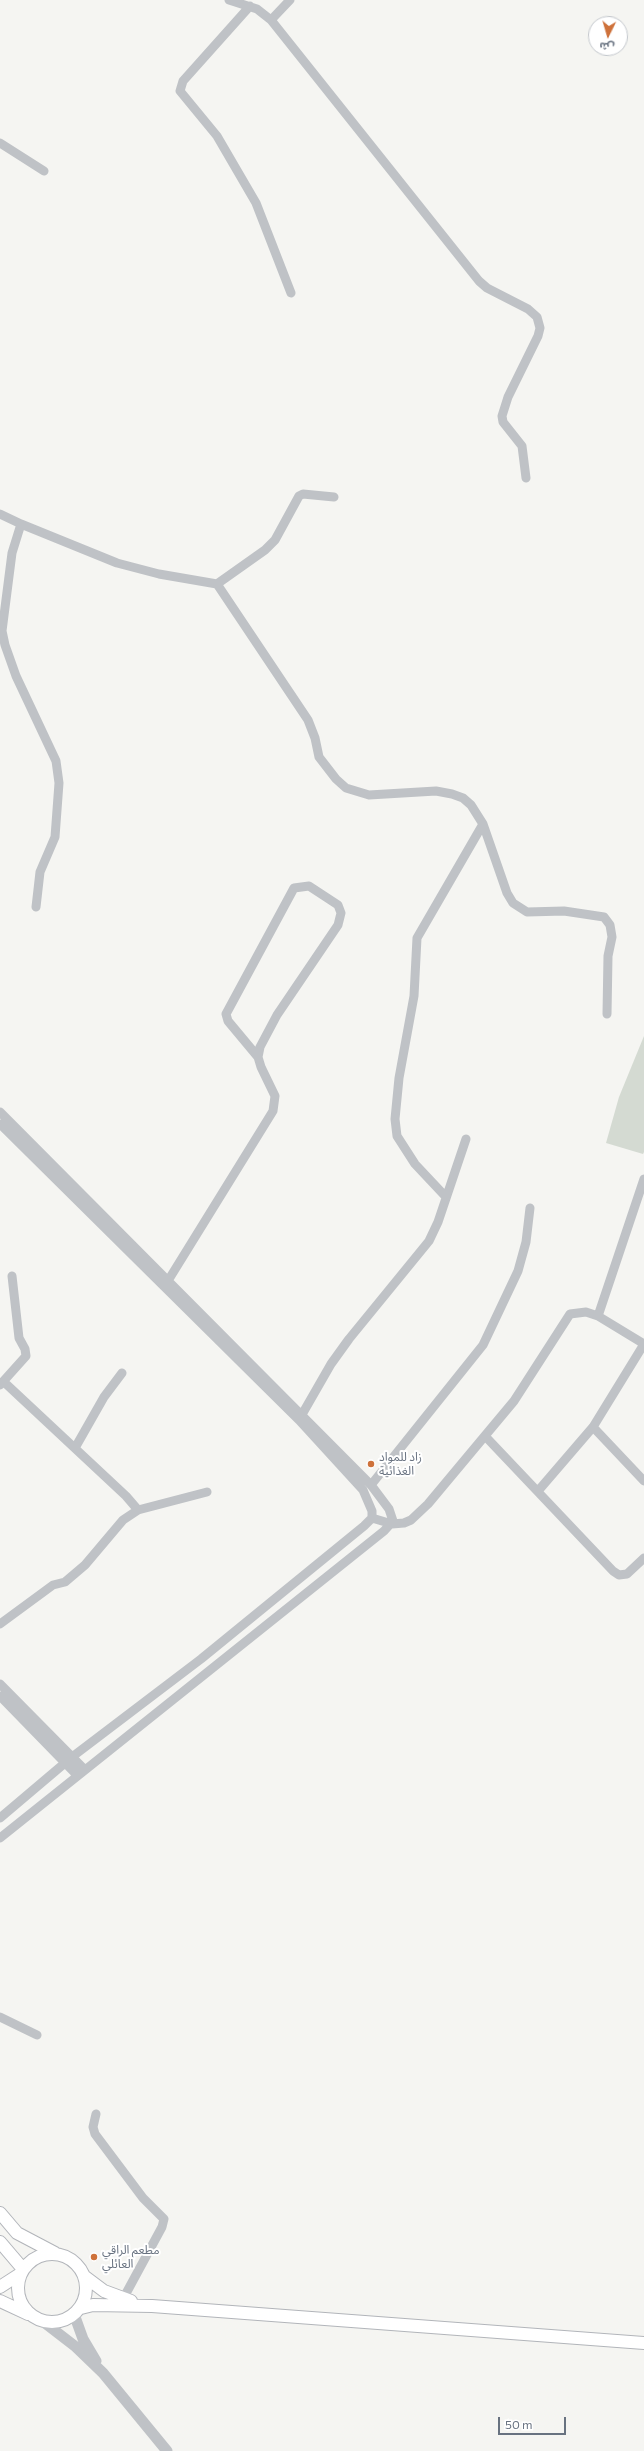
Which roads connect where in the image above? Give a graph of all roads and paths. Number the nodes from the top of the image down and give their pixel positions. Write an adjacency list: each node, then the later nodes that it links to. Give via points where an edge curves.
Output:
1 (229, 0): 3 (street)
2 (290, 0): 4 (street)
3 (250, 6): 4 (street); 7 (street, via 183,81 180,90 217,136 256,203)
4 (270, 20): 8 (street, via 479,281 496,294 528,309 537,317 540,328 538,336 508,397 502,416 503,422 522,446)
5 (0, 143): 6 (street)
6 (44, 171)
7 (291, 293)
8 (526, 478)
9 (334, 497): 12 (street, via 299,496 275,540)
10 (0, 514): 11 (street)
11 (21, 524): 12 (street, via 118,563 159,574); 14 (street, via 12,553 2,631 16,676 56,761 59,783 55,837 40,872)
12 (217, 584): 13 (street, via 308,720 316,738 319,757 336,779 346,788 369,795 436,791 452,794 471,805)
13 (483, 824): 15 (street, via 507,893 513,903 527,912 564,911 600,915 610,925 612,938 608,962); 21 (street, via 418,938 414,996 398,1078 395,1119 397,1136 415,1164)
14 (36, 907)
15 (607, 1014)
16 (258, 1057): 16 (street, via 268,1029 338,925 341,913 338,905 310,886 294,888 226,1014 228,1021); 24 (street, via 275,1096 273,1111)
17 (0, 1112): 24 (street)
18 (0, 1124): 24 (street)
19 (466, 1139): 21 (street)
20 (644, 1179): 25 (street)
21 (446, 1197): 29 (street, via 429,1241 348,1339)
22 (530, 1208): 34 (street, via 526,1242 518,1270 483,1345)
23 (12, 1276): 28 (street, via 19,1338 26,1356)
24 (167, 1282): 29 (street)
25 (598, 1316): 26 (street); 31 (street, via 586,1312 570,1314 514,1401)
26 (644, 1344): 30 (street)
27 (122, 1373): 32 (street, via 104,1397)
28 (2, 1383): 32 (street)
29 (301, 1417): 34 (street); 38 (street, via 363,1490 370,1503)
30 (593, 1427): 33 (street); 35 (street)
31 (485, 1436): 35 (street); 39 (street, via 412,1520)
32 (75, 1448): 37 (street)
33 (644, 1481)
34 (371, 1485): 39 (street, via 392,1516)
35 (538, 1491): 40 (street, via 613,1571 624,1575)
36 (206, 1492): 37 (street)
37 (138, 1510): 41 (street, via 123,1520 85,1565 65,1582 53,1585)
38 (372, 1518): 39 (street); 44 (street, via 201,1659)
39 (392, 1524): 46 (street)
40 (644, 1558)
41 (0, 1624)
42 (0, 1684): 44 (street)
43 (0, 1696): 45 (street)
44 (72, 1757): 45 (street); 46 (street)
45 (65, 1764): 46 (street); 47 (street)
46 (81, 1772): 48 (street)
47 (0, 1818)
48 (0, 1838)
49 (0, 2017): 50 (street)
50 (38, 2035)
51 (96, 2114): 58 (street, via 93,2127 95,2134 143,2198 164,2219)
52 (0, 2213): 54 (main road, via 17,2233)
53 (0, 2242): 55 (main road)
54 (60, 2255): 55 (main road, via 40,2256); 56 (main road, via 75,2262)
55 (22, 2272): 57 (main road); 62 (main road, via 18,2293 26,2310)
56 (84, 2276): 58 (main road, via 104,2291); 61 (main road, via 86,2290)
57 (0, 2287)
58 (123, 2299): 60 (main road)
59 (0, 2301): 62 (main road)
60 (152, 2306): 61 (main road, via 92,2305); 63 (main road)
61 (77, 2311): 62 (main road, via 62,2321); 64 (street, via 83,2338)
62 (37, 2318): 64 (street, via 71,2343)
63 (644, 2343)
64 (103, 2373): 65 (street)
65 (167, 2451)

